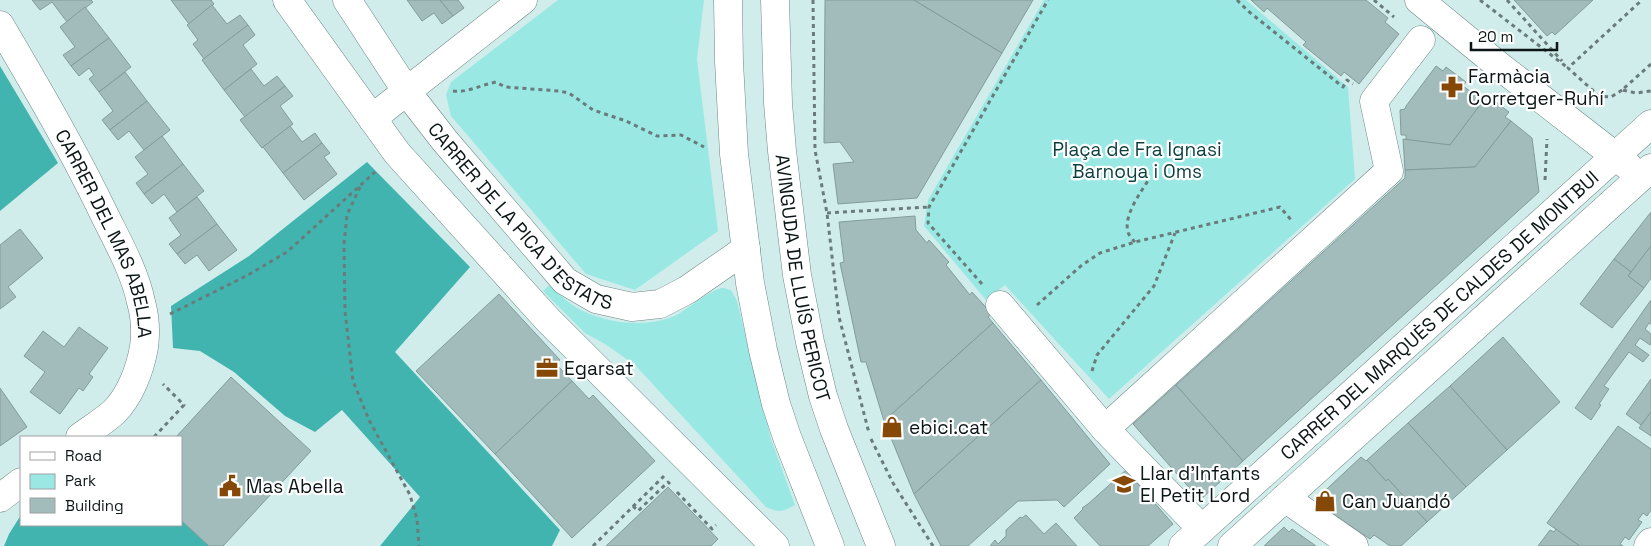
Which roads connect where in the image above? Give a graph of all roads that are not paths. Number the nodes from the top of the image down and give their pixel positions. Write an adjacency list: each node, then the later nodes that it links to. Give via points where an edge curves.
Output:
1 (287, 0): 10 (street)
2 (347, 0): 9 (street, CARRER DE LA PICA D'ESTATS)
3 (522, 0): 9 (street)
4 (728, 0): 13 (street, via 734,154)
5 (775, 0): 24 (street, AVINGUDA DE LLUÍS PERICOT, via 782,151 806,323 834,429)
6 (1419, 0): 12 (street, via 1498,66)
7 (0, 24): 16 (street, CARRER DEL MAS ABELLA, via 86,176 134,278 141,300 145,336 133,382 113,412)
8 (1421, 40): 15 (street, via 1374,101 1389,171)
9 (407, 92): 10 (street); 13 (street, CARRER DE LA PICA D'ESTATS, via 565,281 596,299 632,307 660,304 687,290)
10 (373, 120): 22 (street, via 388,160)
11 (1651, 124): 12 (street, CARRER DEL MARQUÈS DE CALDES DE MONTBUI)
12 (1637, 169): 19 (street, CARRER DEL MARQUÈS DE CALDES DE MONTBUI, via 1569,240); 20 (street, CARRER DEL MARQUÈS DE CALDES DE MONTBUI)
13 (746, 249): 23 (street, via 750,283 776,404)
14 (1008, 314): 15 (street)
15 (1105, 429): 20 (street)
16 (81, 436)
17 (20, 483): 18 (street)
18 (0, 498)
19 (1285, 498): 25 (street, CARRER DEL MARQUÈS DE CALDES DE MONTBUI); 26 (street)
20 (1192, 537)
21 (1651, 542): 27 (street)
22 (775, 546)
23 (830, 546)
24 (881, 546)
25 (1232, 546)
26 (1354, 546)
27 (1648, 546)

